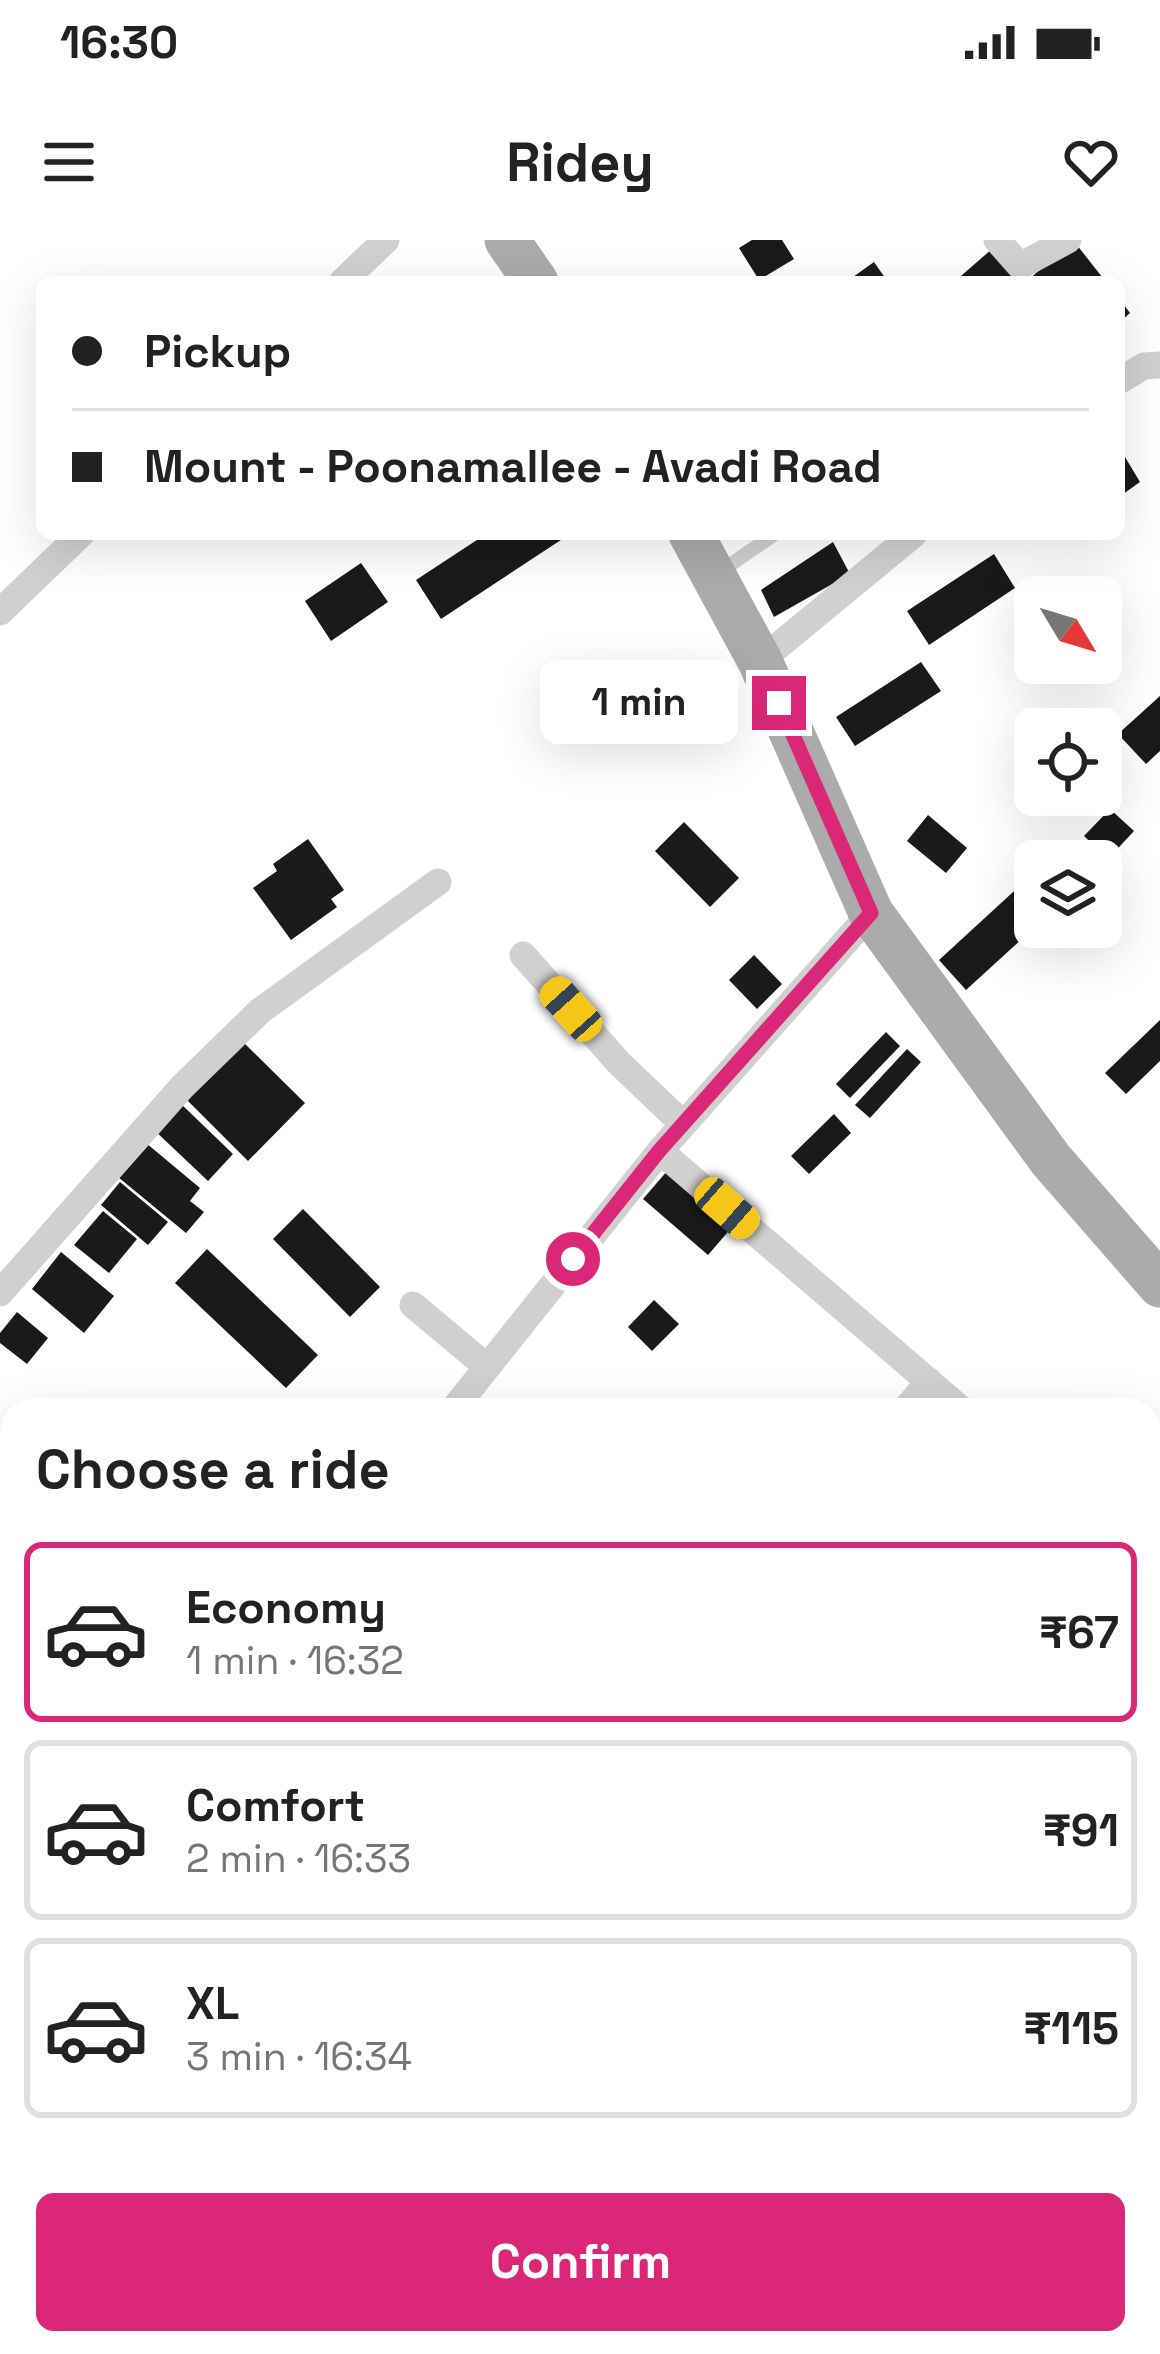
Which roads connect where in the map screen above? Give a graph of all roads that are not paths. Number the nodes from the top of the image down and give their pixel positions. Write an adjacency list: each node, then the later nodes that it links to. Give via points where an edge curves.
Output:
1 (386, 240): 5 (street)
2 (507, 240): 6 (main road)
3 (997, 240): 4 (street, via 1020,266)
4 (1068, 240)
5 (348, 276)
6 (532, 276)
7 (1160, 365): 8 (street)
8 (1125, 377)
9 (74, 540): 14 (street)
10 (695, 540): 13 (main road)
11 (766, 540): 13 (lane)
12 (907, 540): 15 (street)
13 (714, 576): 15 (main road)
14 (0, 612)
15 (760, 661): 17 (main road)
16 (438, 882): 22 (street, via 260,1011)
17 (871, 913): 19 (street); 21 (main road, via 1051,1160)
18 (523, 955): 19 (street)
19 (683, 1124): 20 (street)
20 (659, 1151): 24 (street); 25 (street)
21 (1160, 1285)
22 (0, 1293)
23 (413, 1305): 24 (street)
24 (487, 1367): 26 (street)
25 (929, 1381): 27 (street); 28 (street)
26 (462, 1398)
27 (915, 1398)
28 (948, 1398)

